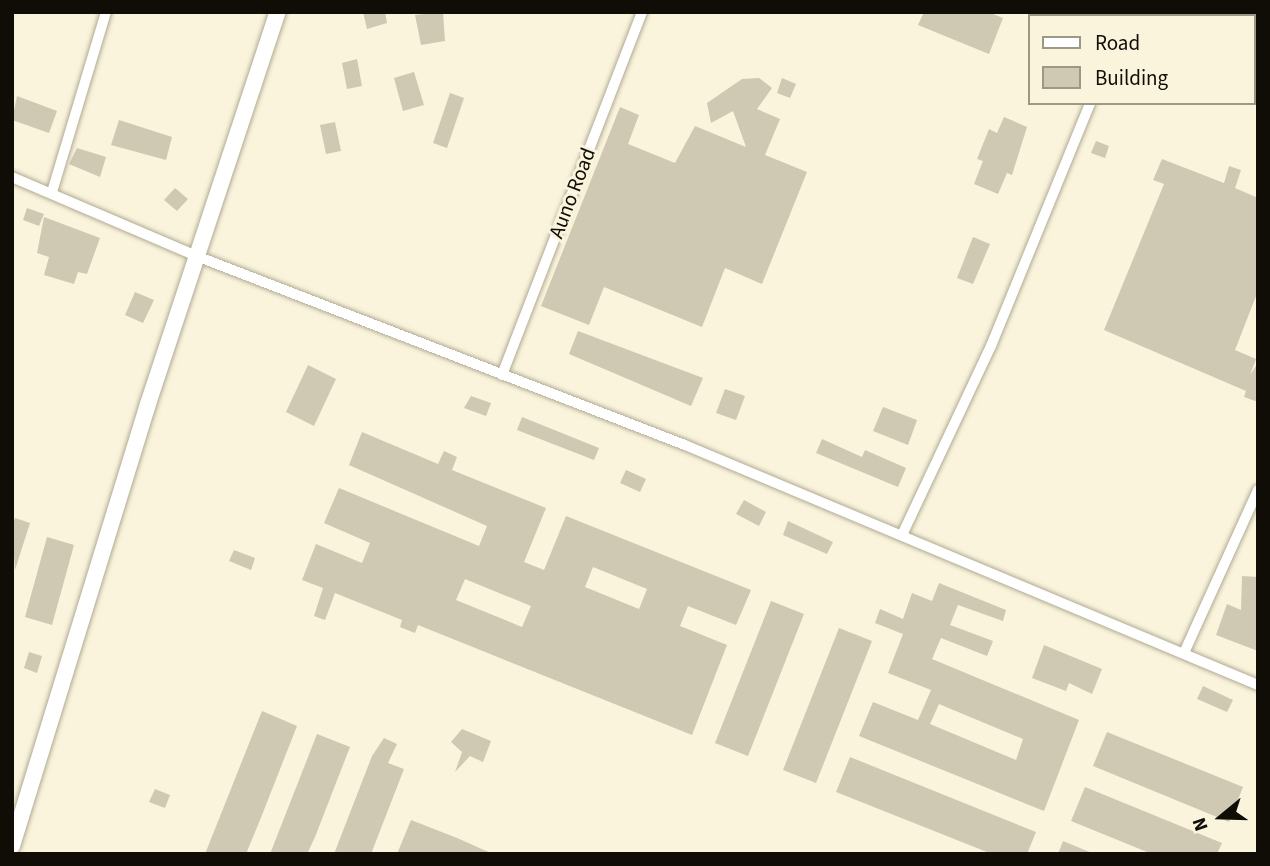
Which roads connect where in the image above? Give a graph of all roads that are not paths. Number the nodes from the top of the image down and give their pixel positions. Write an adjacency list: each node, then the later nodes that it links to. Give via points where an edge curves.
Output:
1 (106, 12): 6 (street)
2 (278, 12): 7 (street)
3 (642, 12): 8 (street, Auno Road)
4 (1089, 105): 10 (street, via 991,346)
5 (12, 177): 6 (street)
6 (52, 192): 7 (street)
7 (200, 257): 8 (street); 13 (street, via 148,404)
8 (502, 374): 10 (street)
9 (1258, 489): 11 (street)
10 (902, 535): 11 (street)
11 (1184, 653): 12 (street)
12 (1258, 685)
13 (12, 846)

